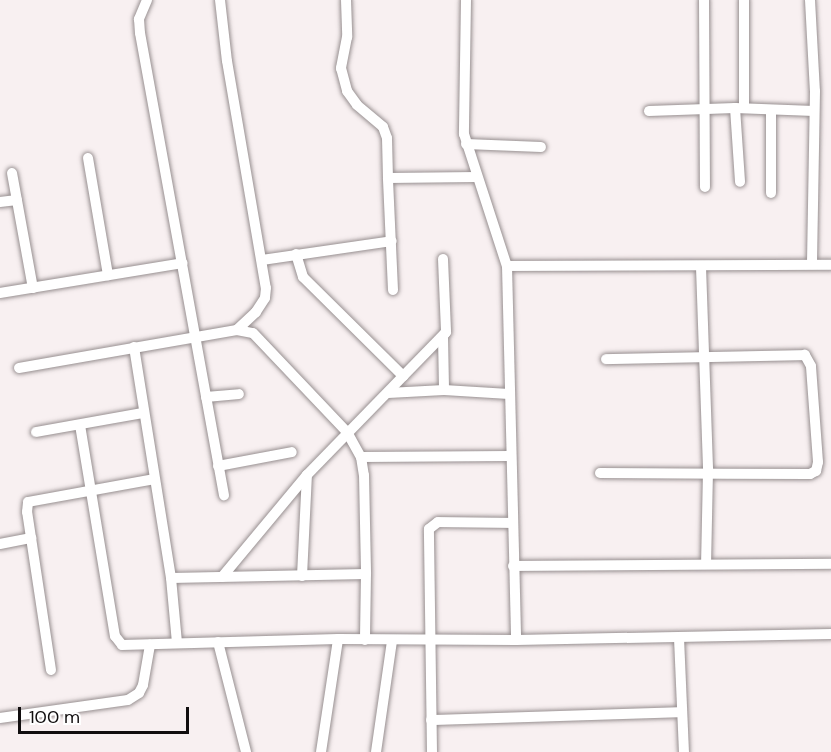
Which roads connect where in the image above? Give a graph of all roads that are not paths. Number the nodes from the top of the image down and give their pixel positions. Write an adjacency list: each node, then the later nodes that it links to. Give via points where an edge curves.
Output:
1 (147, 0): 28 (street, via 139,19 140,33)
2 (220, 0): 27 (street)
3 (346, 0): 18 (street, via 347,37 341,68 347,91 383,127)
4 (466, 0): 13 (street)
5 (704, 0): 9 (street)
6 (744, 0): 8 (street)
7 (810, 0): 12 (street)
8 (740, 108): 9 (street); 10 (street); 19 (street)
9 (705, 109): 11 (street); 20 (street)
10 (771, 110): 12 (street); 21 (street)
11 (650, 111)
12 (814, 111): 29 (street)
13 (466, 144): 14 (street); 17 (street)
14 (541, 147)
15 (88, 158): 33 (street)
16 (12, 173): 22 (street)
17 (477, 177): 18 (street); 31 (street)
18 (388, 178): 24 (street)
19 (740, 182)
20 (705, 187)
21 (771, 193)
22 (17, 200): 23 (street); 34 (street)
23 (0, 202)
24 (392, 241): 25 (street); 35 (street)
25 (296, 254): 27 (street); 44 (street, via 303,276)
26 (443, 259): 38 (street)
27 (262, 260): 37 (street, via 265,298)
28 (183, 263): 33 (street); 39 (street)
29 (812, 264): 30 (street); 32 (street)
30 (831, 265)
31 (507, 266): 32 (street); 48 (street)
32 (701, 267): 42 (street)
33 (108, 275): 34 (street)
34 (33, 288): 36 (street)
35 (393, 290)
36 (0, 293)
37 (237, 330): 39 (street); 53 (street, via 253,333)
38 (446, 332): 44 (street); 45 (street)
39 (196, 337): 40 (street); 49 (street)
40 (134, 347): 43 (street); 50 (street)
41 (606, 358): 42 (street)
42 (705, 358): 58 (street); 58 (street, via 805,355 811,366 818,462 816,471 810,474)
43 (19, 368)
44 (403, 376): 46 (street)
45 (444, 390): 46 (street); 48 (street)
46 (388, 393): 53 (street)
47 (239, 394): 49 (street)
48 (509, 394): 55 (street)
49 (206, 397): 57 (street)
50 (142, 413): 51 (street); 61 (street)
51 (80, 425): 52 (street); 62 (street)
52 (36, 432)
53 (347, 432): 56 (street); 60 (street)
54 (292, 452): 57 (street)
55 (510, 456): 56 (street); 64 (street)
56 (361, 457): 70 (street)
57 (218, 466): 63 (street)
58 (708, 471): 59 (street); 67 (street)
59 (600, 473)
60 (307, 474): 71 (street); 72 (street)
61 (154, 479): 62 (street); 73 (street)
62 (90, 490): 65 (street, via 28,502); 83 (street, via 115,636 122,645)
63 (224, 495)
64 (512, 523): 69 (street); 78 (street, via 432,524 428,534)
65 (31, 538): 66 (street); 84 (street)
66 (0, 544)
67 (706, 563): 68 (street); 69 (street)
68 (831, 564)
69 (513, 566): 79 (street)
70 (366, 574): 71 (street); 77 (street)
71 (302, 576): 72 (street)
72 (222, 577): 73 (street)
73 (171, 578): 82 (street)
74 (831, 634): 75 (street)
75 (679, 638): 79 (street); 85 (street)
76 (338, 639): 77 (street); 81 (street); 89 (street)
77 (365, 640): 80 (street)
78 (430, 640): 79 (street); 80 (street); 87 (street)
79 (516, 640)
80 (392, 641): 90 (street)
81 (218, 642): 82 (street); 88 (street)
82 (177, 644): 83 (street)
83 (150, 645): 86 (street, via 143,685 129,700)
84 (51, 670)
85 (681, 712): 87 (street); 92 (street)
86 (0, 718)
87 (431, 720): 91 (street)
88 (246, 752)
89 (321, 752)
90 (376, 752)
91 (432, 752)
92 (684, 752)

